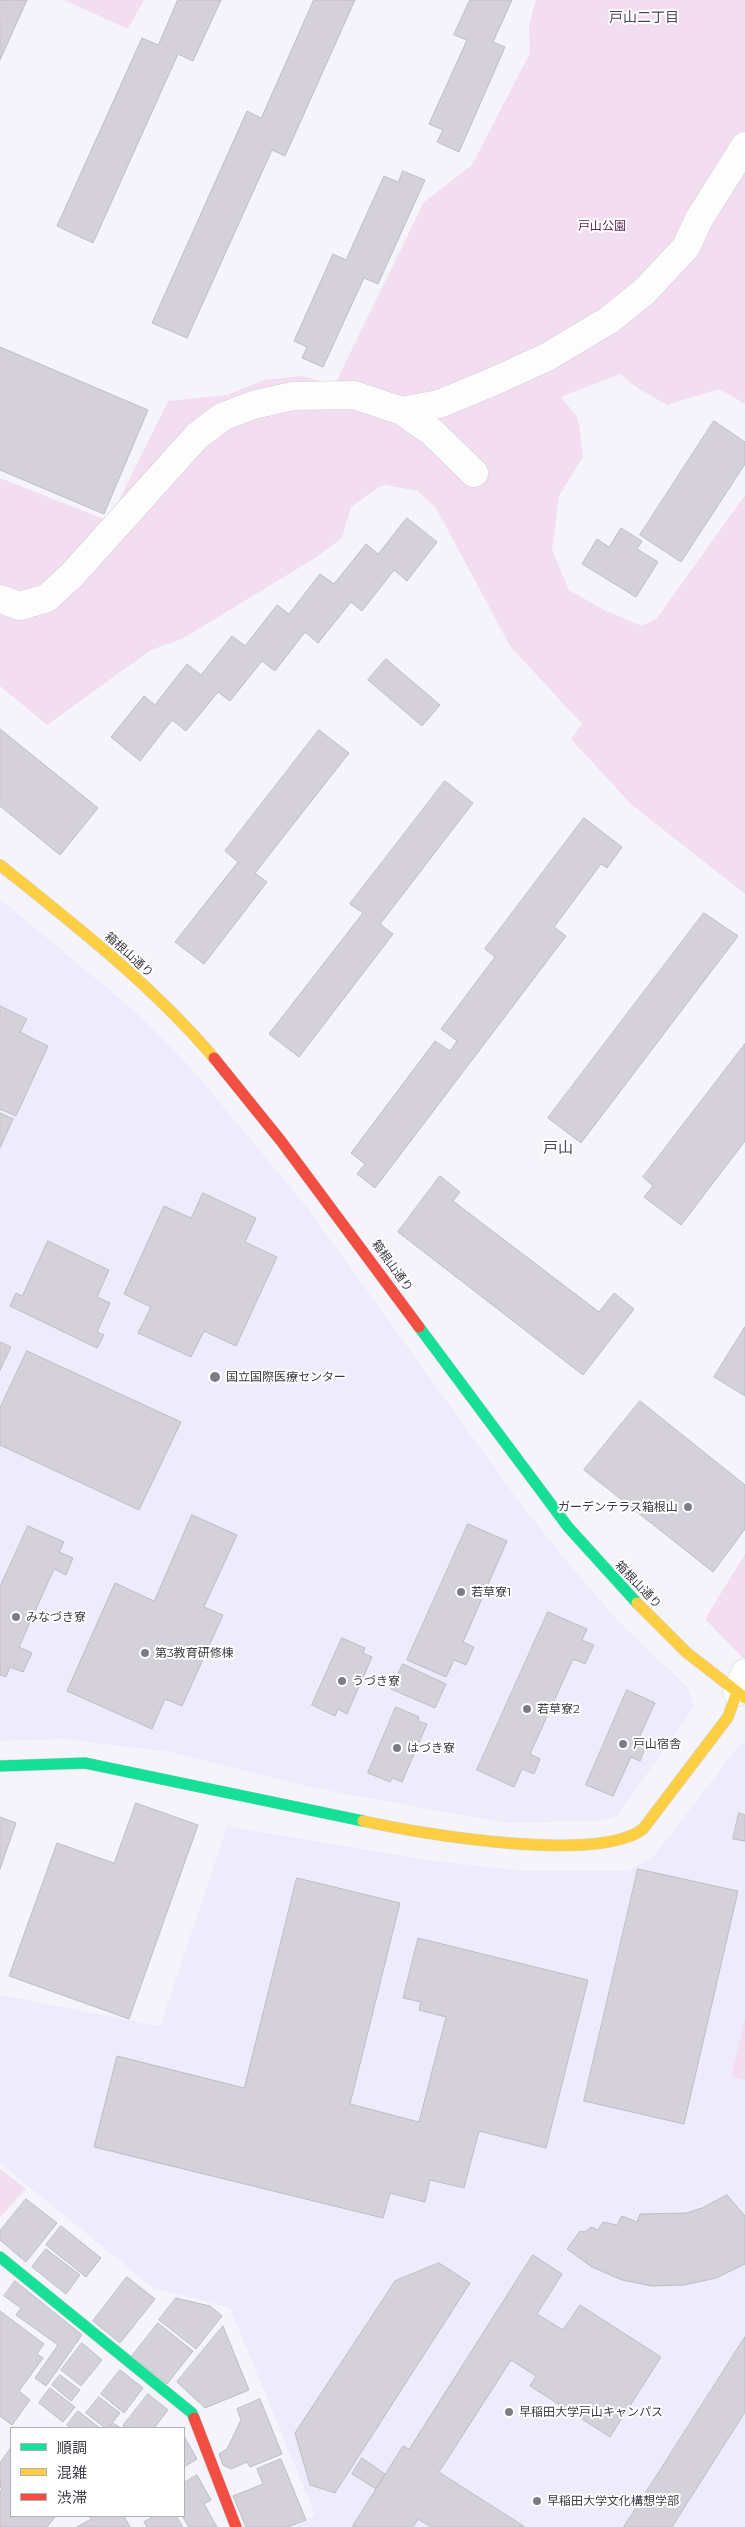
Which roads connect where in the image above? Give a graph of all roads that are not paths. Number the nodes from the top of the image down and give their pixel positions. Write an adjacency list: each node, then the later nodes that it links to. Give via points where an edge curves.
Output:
1 (745, 146): 2 (street, via 699,219 686,247 645,291 609,320 547,357 490,383 439,404)
2 (402, 411): 3 (street, via 432,432); 4 (street, via 354,395 293,396 253,405 222,417 197,436 72,575 47,598 20,606)
3 (474, 473)
4 (0, 598)
5 (0, 865): 6 (street, 箱根山通り, via 123,967 208,1051 282,1141 568,1527 686,1652)
6 (742, 1688): 7 (street, via 728,1717 643,1829 626,1838 580,1845 559,1847 409,1831 85,1763)
7 (0, 1766)
8 (0, 2257): 9 (street, via 192,2413)
9 (236, 2527)

